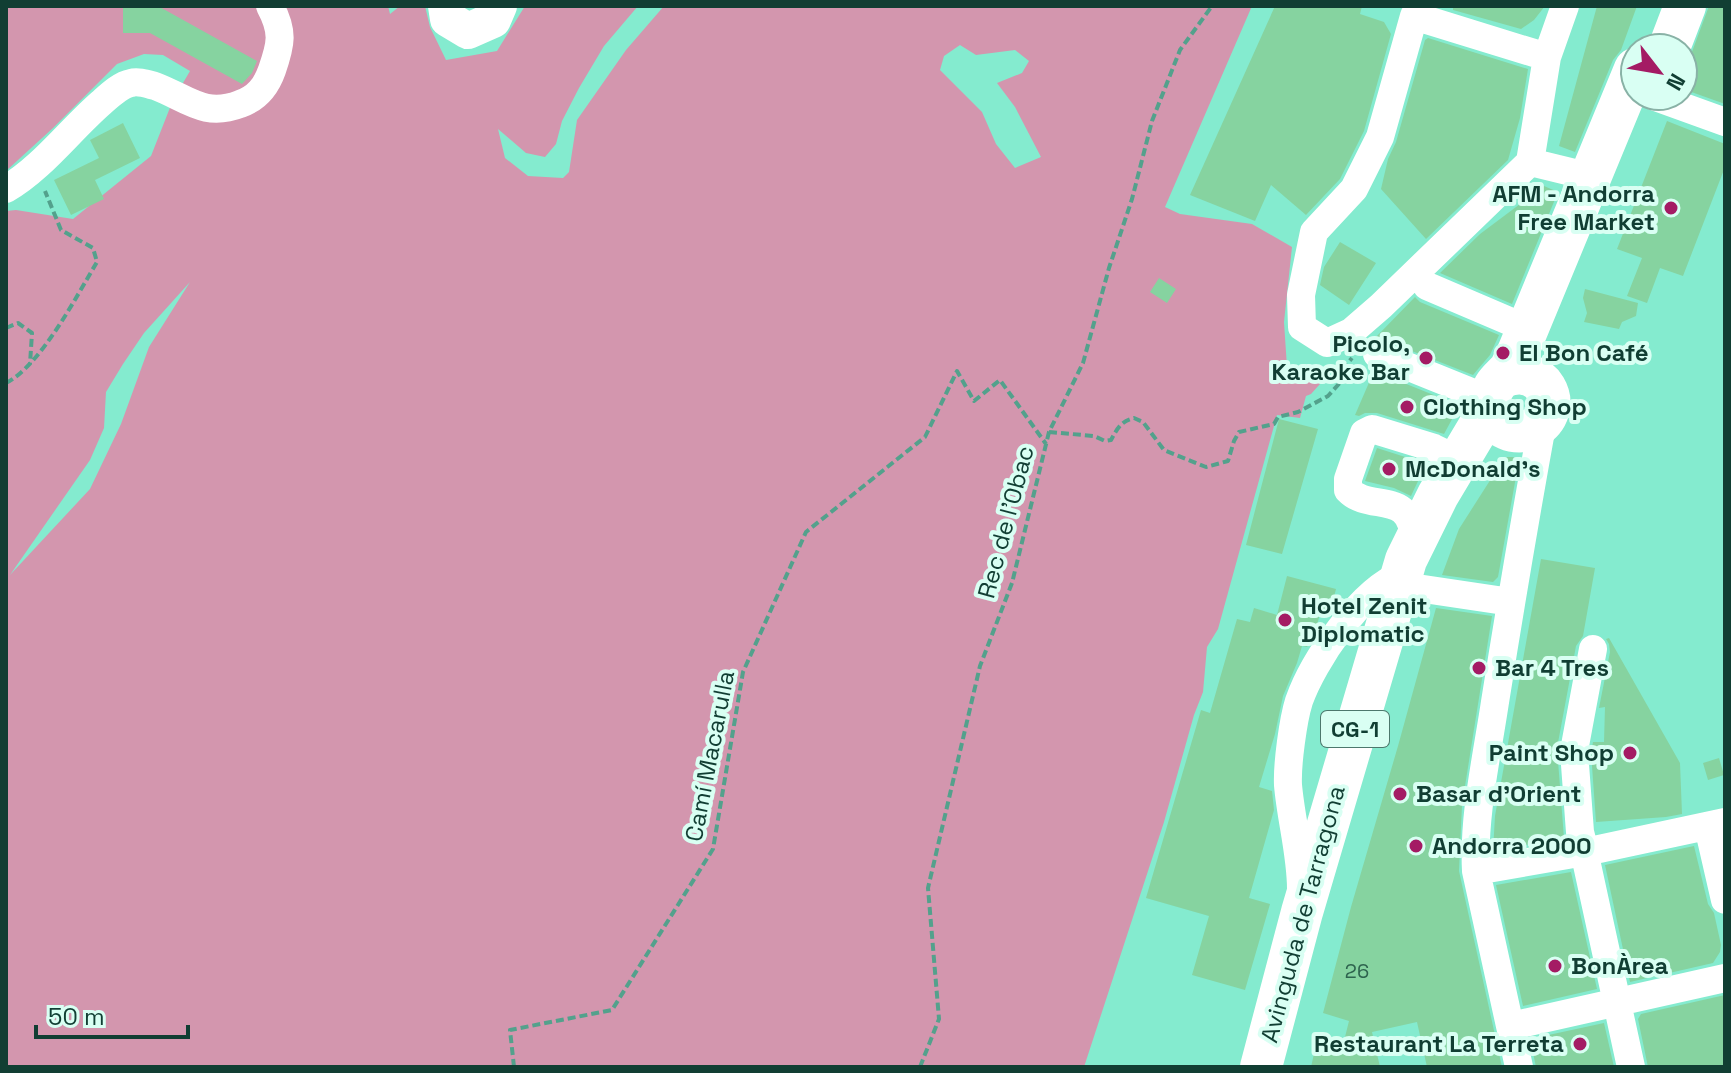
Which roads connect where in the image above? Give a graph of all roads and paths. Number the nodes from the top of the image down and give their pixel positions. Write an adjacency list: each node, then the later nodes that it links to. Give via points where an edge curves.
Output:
1 (270, 6): 16 (street, via 280,45 269,79 256,97 222,111 146,83 130,83 104,100)
2 (446, 6): 3 (main road, via 448,19 468,31 493,20)
3 (499, 6)
4 (1212, 6): 26 (path, Rec de l'Obac, via 1180,50 1152,121 1083,363)
5 (1565, 6): 10 (street)
6 (1659, 6): 8 (highway)
7 (1685, 6): 9 (highway)
8 (1649, 32)
9 (1675, 32)
10 (1547, 57): 15 (street); 15 (street, via 1414,16 1380,137 1354,189 1314,232 1301,295 1302,327 1327,343 1351,332)
11 (1619, 109): 17 (highway, Avinguda de Tarragona / CG-1)
12 (1646, 112): 25 (highway, Avinguda de Tarragona / CG-1, via 1587,255)
13 (1697, 112): 14 (street)
14 (1725, 122)
15 (1530, 162): 17 (street)
16 (35, 166): 18 (street); 23 (path, via 61,230 93,248 97,262)
17 (1591, 179): 21 (highway, Avinguda de Tarragona / CG-1)
18 (6, 189)
19 (1427, 286): 21 (street)
20 (6, 328): 23 (path, via 18,323 32,333)
21 (1528, 329): 25 (highway, Avinguda de Tarragona / CG-1, via 1515,359)
22 (1377, 354): 25 (street); 26 (path, via 1362,359 1328,396 1278,417 1274,424 1239,432 1228,461 1206,467 1164,450 1134,418 1105,441)
23 (29, 367): 24 (path)
24 (6, 383)
25 (1513, 404): 28 (highway, Avinguda de Tarragona / CG-1); 29 (highway, Avinguda de Tarragona / CG-1, via 1494,444); 30 (street)
26 (1049, 432): 27 (path, Rec de l'Obac)
27 (1046, 444): 40 (path, Camí Macarulla, via 1000,380 974,401 957,371 925,437 806,532 743,672 713,849 612,1010 510,1030); 41 (path, Rec de l'Obac, via 1012,583 980,666 928,888 939,1019)
28 (1459, 460): 29 (highway, Avinguda de Tarragona / CG-1, via 1438,495); 29 (street, via 1372,429 1364,433 1348,490 1409,517 1414,525)
29 (1411, 568): 30 (street); 36 (highway, Avinguda de Tarragona / CG-1); 36 (street, via 1378,589 1348,618 1299,701 1288,783); 43 (highway, Avinguda de Tarragona / CG-1)
30 (1511, 602): 34 (street, via 1482,790)
31 (1593, 649): 33 (street, via 1574,751)
32 (1717, 824): 33 (street); 35 (street)
33 (1586, 856): 34 (street); 38 (street)
34 (1476, 871): 39 (street)
35 (1725, 900)
36 (1302, 912): 42 (highway, Avinguda de Tarragona / CG-1)
37 (1725, 978): 38 (street)
38 (1617, 1003): 39 (street); 45 (street)
39 (1511, 1026): 44 (street)
40 (514, 1067)
41 (920, 1067)
42 (1261, 1067)
43 (1287, 1067)
44 (1519, 1067)
45 (1631, 1067)

